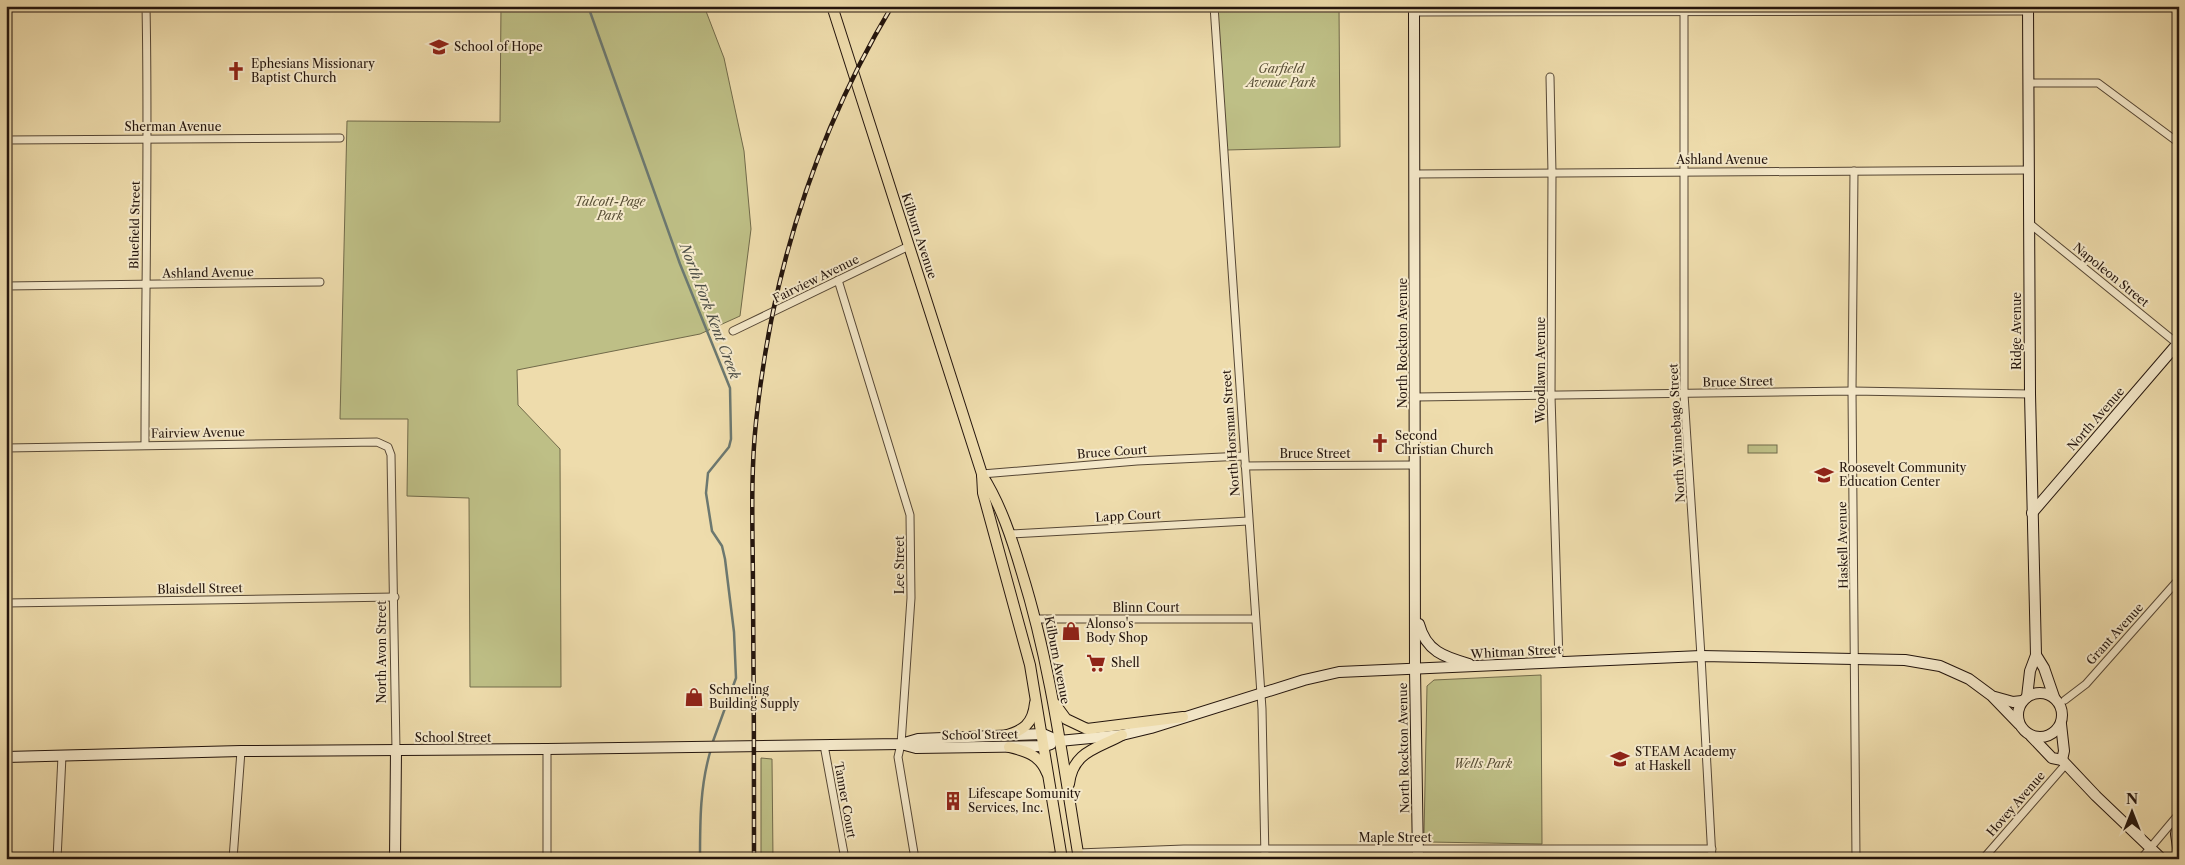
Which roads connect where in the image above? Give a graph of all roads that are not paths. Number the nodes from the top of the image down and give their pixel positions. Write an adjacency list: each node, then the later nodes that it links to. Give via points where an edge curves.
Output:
1 (146, 6): 9 (street, Bluefield Street)
2 (832, 6): 19 (main road, Kilburn Avenue)
3 (1214, 6): 34 (street, North Horsman Street)
4 (1414, 9): 5 (street); 17 (main road, North Rockton Avenue)
5 (1684, 9): 6 (street); 15 (street, North Winnebago Street)
6 (2028, 9): 8 (main road, Ridge Avenue)
7 (1550, 77): 16 (street, Woodlawn Avenue)
8 (2029, 82): 12 (street, via 2098,82); 13 (main road, Ridge Avenue)
9 (148, 138): 10 (street, Sherman Avenue); 11 (street, Sherman Avenue); 22 (street, Bluefield Street)
10 (340, 138)
11 (6, 140)
12 (2179, 143)
13 (2029, 170): 14 (street, Ashland Avenue); 18 (main road, Ridge Avenue)
14 (1854, 171): 15 (street, Ashland Avenue); 26 (street, Haskell Avenue)
15 (1684, 172): 16 (street, Ashland Avenue); 27 (street, North Winnebago Street)
16 (1552, 173): 17 (street, Ashland Avenue); 29 (street, Woodlawn Avenue)
17 (1415, 174): 30 (main road, North Rockton Avenue)
18 (2029, 223): 25 (street, Napoleon Street); 28 (main road, Ridge Avenue)
19 (909, 246): 20 (street, Fairview Avenue); 37 (main road, Kilburn Avenue)
20 (838, 280): 24 (street, Fairview Avenue); 69 (street, Lee Street, via 911,524 911,598)
21 (320, 282): 22 (street, Ashland Avenue)
22 (145, 285): 23 (street, Ashland Avenue); 31 (street, Bluefield Street)
23 (6, 286)
24 (733, 331)
25 (2178, 343): 38 (main road, North Avenue)
26 (1852, 391): 27 (street, Bruce Street); 28 (street, Bruce Street); 49 (street, Haskell Avenue)
27 (1684, 394): 29 (street, Bruce Street); 48 (street, North Winnebago Street)
28 (2030, 394): 38 (main road, Ridge Avenue)
29 (1551, 396): 30 (street, Bruce Street); 50 (street, Woodlawn Avenue)
30 (1416, 397): 35 (main road, North Rockton Avenue)
31 (146, 445): 32 (street, Fairview Avenue, via 378,442); 33 (street, Fairview Avenue)
32 (388, 446): 42 (street, North Avon Street, via 391,456)
33 (6, 448)
34 (1244, 456): 36 (street, North Horsman Street); 37 (street, Bruce Court)
35 (1415, 465): 36 (street, Bruce Street); 44 (main road, North Rockton Avenue)
36 (1244, 466): 39 (street, North Horsman Street)
37 (982, 474): 40 (main road, Kilburn Avenue); 55 (main road, Kilburn Avenue, via 983,493)
38 (2032, 513): 47 (main road, Ridge Avenue)
39 (1248, 522): 40 (street, Lapp Court); 46 (street, North Horsman Street)
40 (1010, 534): 45 (main road, Kilburn Avenue)
41 (2179, 579): 59 (street, Grant Avenue, via 2086,684)
42 (395, 598): 43 (street, Blaisdell Street); 72 (street, North Avon Street)
43 (6, 603)
44 (1415, 610): 51 (main road, via 1428,644 1453,659); 52 (main road, North Rockton Avenue)
45 (1036, 619): 46 (street, Blinn Court); 57 (main road, Kilburn Avenue)
46 (1255, 619): 53 (street, North Horsman Street)
47 (2036, 655): 56 (main road, Ridge Avenue); 58 (main road, Ridge Avenue)
48 (1701, 656): 49 (main road, Whitman Street); 50 (main road, Whitman Street); 85 (street, North Winnebago Street)
49 (1856, 658): 54 (main road, Whitman Street, via 1905,660 1940,666 1969,679); 100 (street, Haskell Avenue)
50 (1559, 662): 51 (main road, Whitman Street)
51 (1477, 666): 52 (main road, Whitman Street)
52 (1415, 669): 53 (main road, Whitman Street, via 1339,672); 86 (main road, North Rockton Avenue)
53 (1261, 695): 60 (main road, Whitman Street); 83 (street, North Horsman Street)
54 (1992, 696): 58 (main road, Whitman Street, via 2012,702); 61 (main road, Whitman Street)
55 (1036, 698): 63 (main road, Kilburn Avenue); 65 (main road, via 1029,724 1021,731)
56 (2054, 698): 58 (main road, via 2043,693); 62 (main road, via 2061,706)
57 (1052, 699): 60 (main road, via 1066,719 1087,729); 67 (main road, Kilburn Avenue)
58 (2024, 699): 61 (main road, via 2018,712)
59 (2065, 700)
60 (1183, 717): 64 (main road, Whitman Street)
61 (2020, 724): 66 (main road)
62 (2061, 724): 66 (main road, via 2049,736); 77 (main road)
63 (1043, 734): 65 (main road, School Street); 67 (main road, Whitman Street); 70 (main road, Kilburn Avenue)
64 (1122, 735): 67 (main road, Whitman Street); 79 (main road, via 1076,761 1070,772)
65 (1004, 736): 69 (main road, School Street, via 918,739)
66 (2032, 736): 77 (main road, via 2052,758)
67 (1059, 741): 70 (main road, School Street); 79 (main road, Kilburn Avenue)
68 (824, 744): 69 (main road, School Street); 73 (main road, School Street); 94 (street, Tanner Court)
69 (901, 744): 71 (main road, School Street, via 916,748); 95 (street, Lee Street, via 899,765)
70 (1045, 746): 71 (main road, School Street); 78 (main road, Kilburn Avenue)
71 (1008, 747): 78 (main road, via 1035,756)
72 (396, 750): 73 (main road, School Street); 74 (main road, School Street); 92 (main road, North Avon Street)
73 (546, 750): 93 (street)
74 (241, 751): 75 (main road, School Street); 91 (street)
75 (62, 756): 76 (main road, School Street); 90 (street)
76 (6, 757)
77 (2064, 762): 82 (main road); 101 (street, Hovey Avenue)
78 (1050, 779): 89 (main road, Kilburn Avenue)
79 (1068, 792): 88 (main road, Kilburn Avenue)
80 (2179, 814): 82 (street)
81 (2179, 818): 87 (main road, via 2176,834)
82 (2151, 848): 102 (street); 103 (main road)
83 (1265, 849): 86 (street, Maple Street); 88 (street, Maple Street, via 1155,850); 97 (street, North Horsman Street)
84 (1559, 849): 85 (street, Maple Street); 86 (street, Maple Street); 98 (street)
85 (1712, 849): 99 (street, North Winnebago Street)
86 (1418, 854)
87 (2179, 854)
88 (1079, 856)
89 (1062, 857): 96 (street)
90 (57, 859)
91 (233, 859)
92 (395, 859)
93 (547, 859)
94 (845, 859)
95 (915, 859)
96 (1040, 859)
97 (1265, 859)
98 (1560, 859)
99 (1712, 859)
100 (1856, 859)
101 (1983, 859)
102 (2141, 859)
103 (2162, 859)

